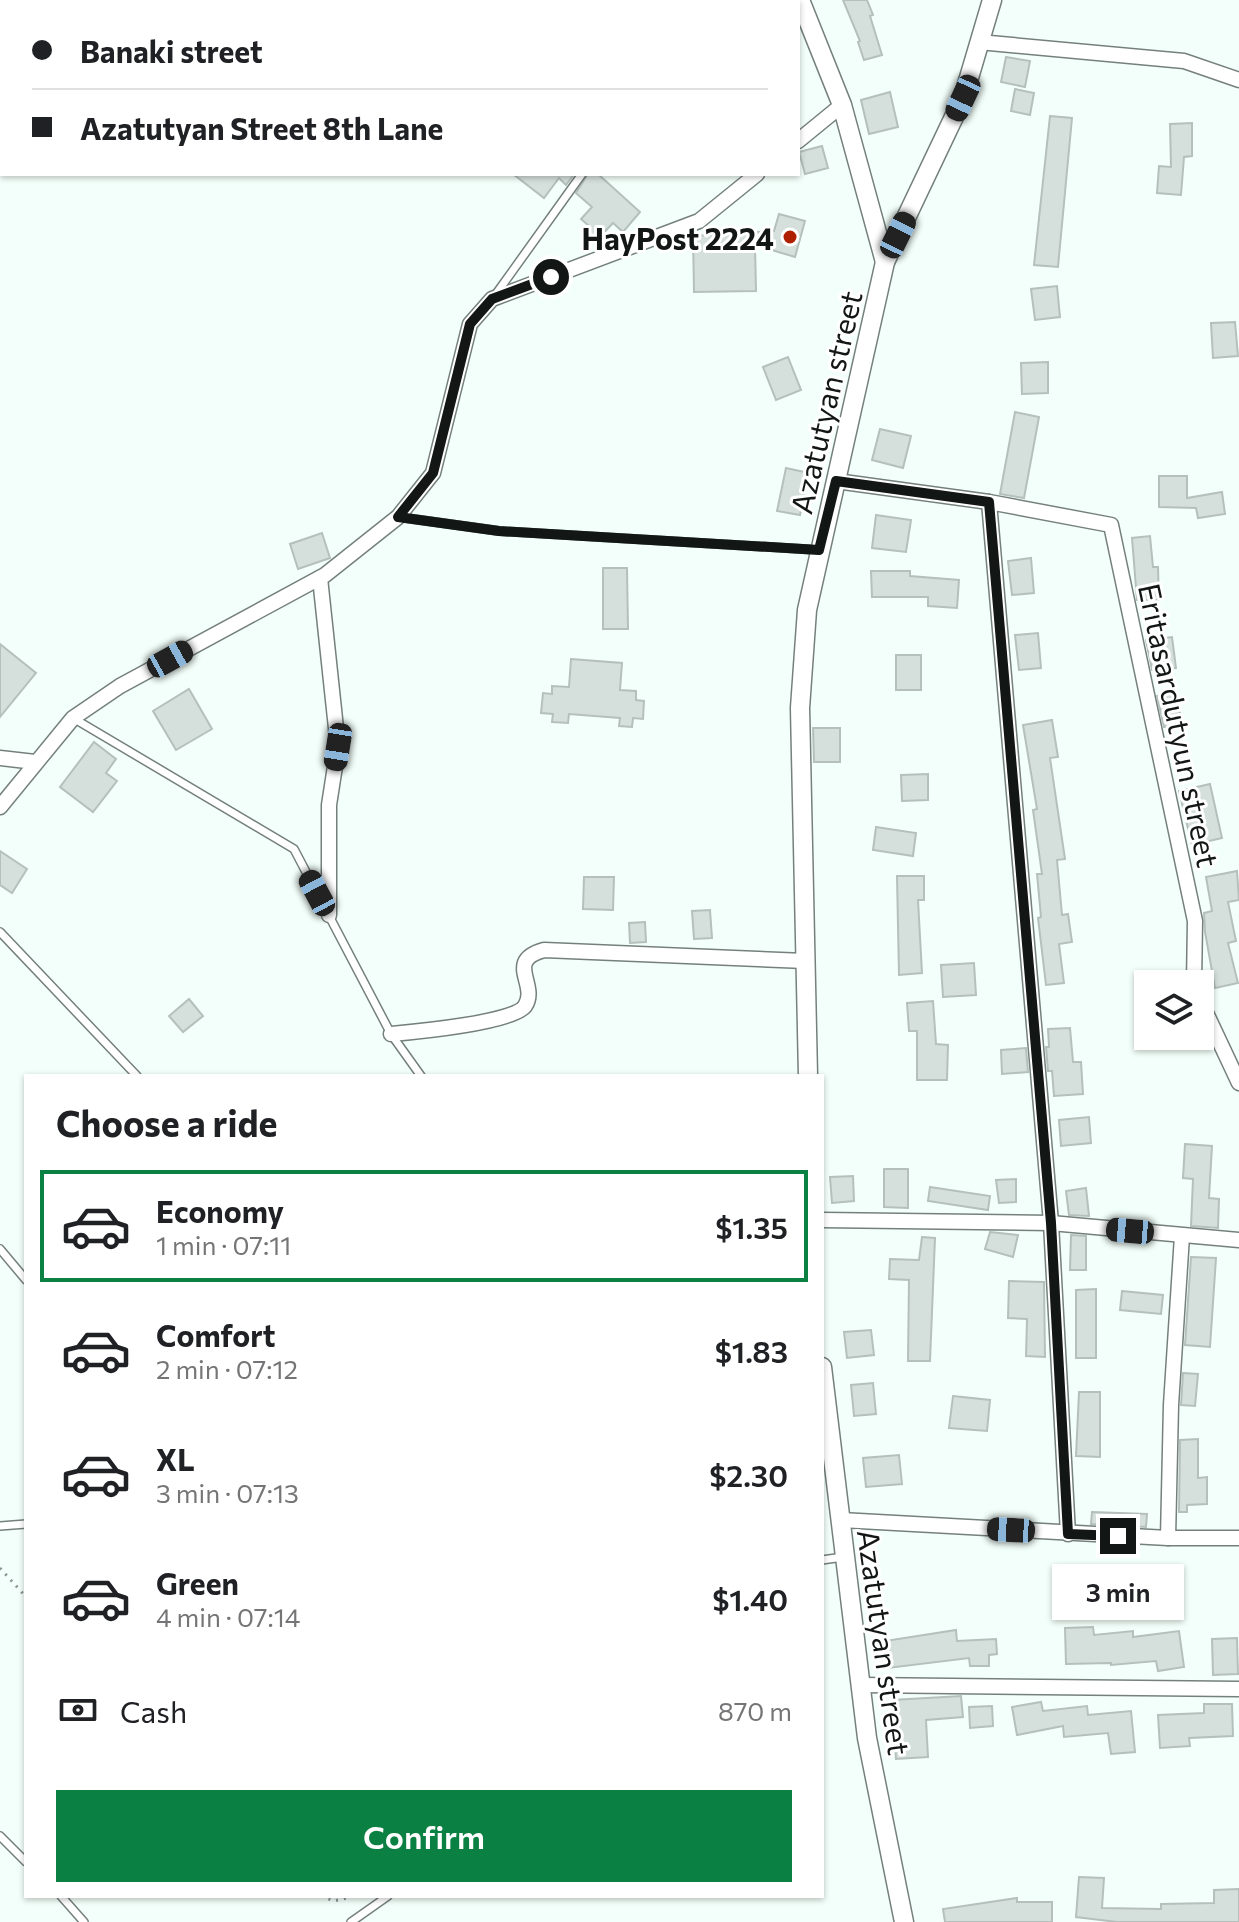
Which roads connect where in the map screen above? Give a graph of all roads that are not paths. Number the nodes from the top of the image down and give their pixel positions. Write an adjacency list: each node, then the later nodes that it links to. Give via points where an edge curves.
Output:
1 (800, 0): 5 (street)
2 (992, 0): 3 (street, Azatutyan street)
3 (979, 42): 4 (street, via 1184,61); 9 (street, Azatutyan street, via 963,98)
4 (1239, 80)
5 (842, 105): 6 (street); 9 (street)
6 (800, 139)
7 (581, 176): 10 (lane)
8 (755, 176): 10 (street, via 699,221)
9 (885, 262): 11 (street, Azatutyan street)
10 (492, 299): 13 (street, via 470,324 433,473)
11 (836, 481): 12 (street); 14 (street, Azatutyan street)
12 (989, 502): 23 (street, Eritasardutyun street, via 1111,525 1195,921); 31 (street)
13 (398, 517): 14 (lane, via 499,531); 15 (street)
14 (819, 550): 22 (street, Azatutyan street, via 807,610 800,708)
15 (320, 578): 16 (street, via 120,686); 20 (street, via 338,747 329,805)
16 (73, 718): 18 (street); 20 (lane, via 294,849)
17 (0, 758): 18 (street)
18 (35, 762): 19 (street)
19 (0, 807)
20 (329, 915): 25 (lane)
21 (0, 932): 26 (lane)
22 (805, 961): 25 (street, via 544,950 526,958 528,998 516,1014); 28 (street, Azatutyan street)
23 (1194, 970)
24 (1214, 1030): 29 (street)
25 (391, 1034): 27 (lane)
26 (135, 1074)
27 (420, 1074)
28 (808, 1074)
29 (1239, 1083)
30 (824, 1220): 31 (street)
31 (1051, 1223): 32 (street); 40 (street)
32 (1182, 1236): 33 (street); 41 (street)
33 (1239, 1240)
34 (0, 1249): 35 (lane)
35 (24, 1278)
36 (824, 1383): 37 (street, Azatutyan street)
37 (841, 1520): 40 (street); 43 (street, Azatutyan street)
38 (24, 1524): 39 (lane)
39 (0, 1526)
40 (1068, 1534): 41 (street)
41 (1168, 1538): 42 (street)
42 (1239, 1538)
43 (845, 1557): 44 (lane); 45 (street, Azatutyan street)
44 (824, 1560)
45 (861, 1685): 46 (street); 53 (street, Azatutyan street)
46 (1239, 1689)
47 (0, 1836): 48 (lane)
48 (24, 1860)
49 (63, 1898): 51 (lane)
50 (385, 1898): 52 (lane)
51 (84, 1922)
52 (351, 1922)
53 (904, 1922)

